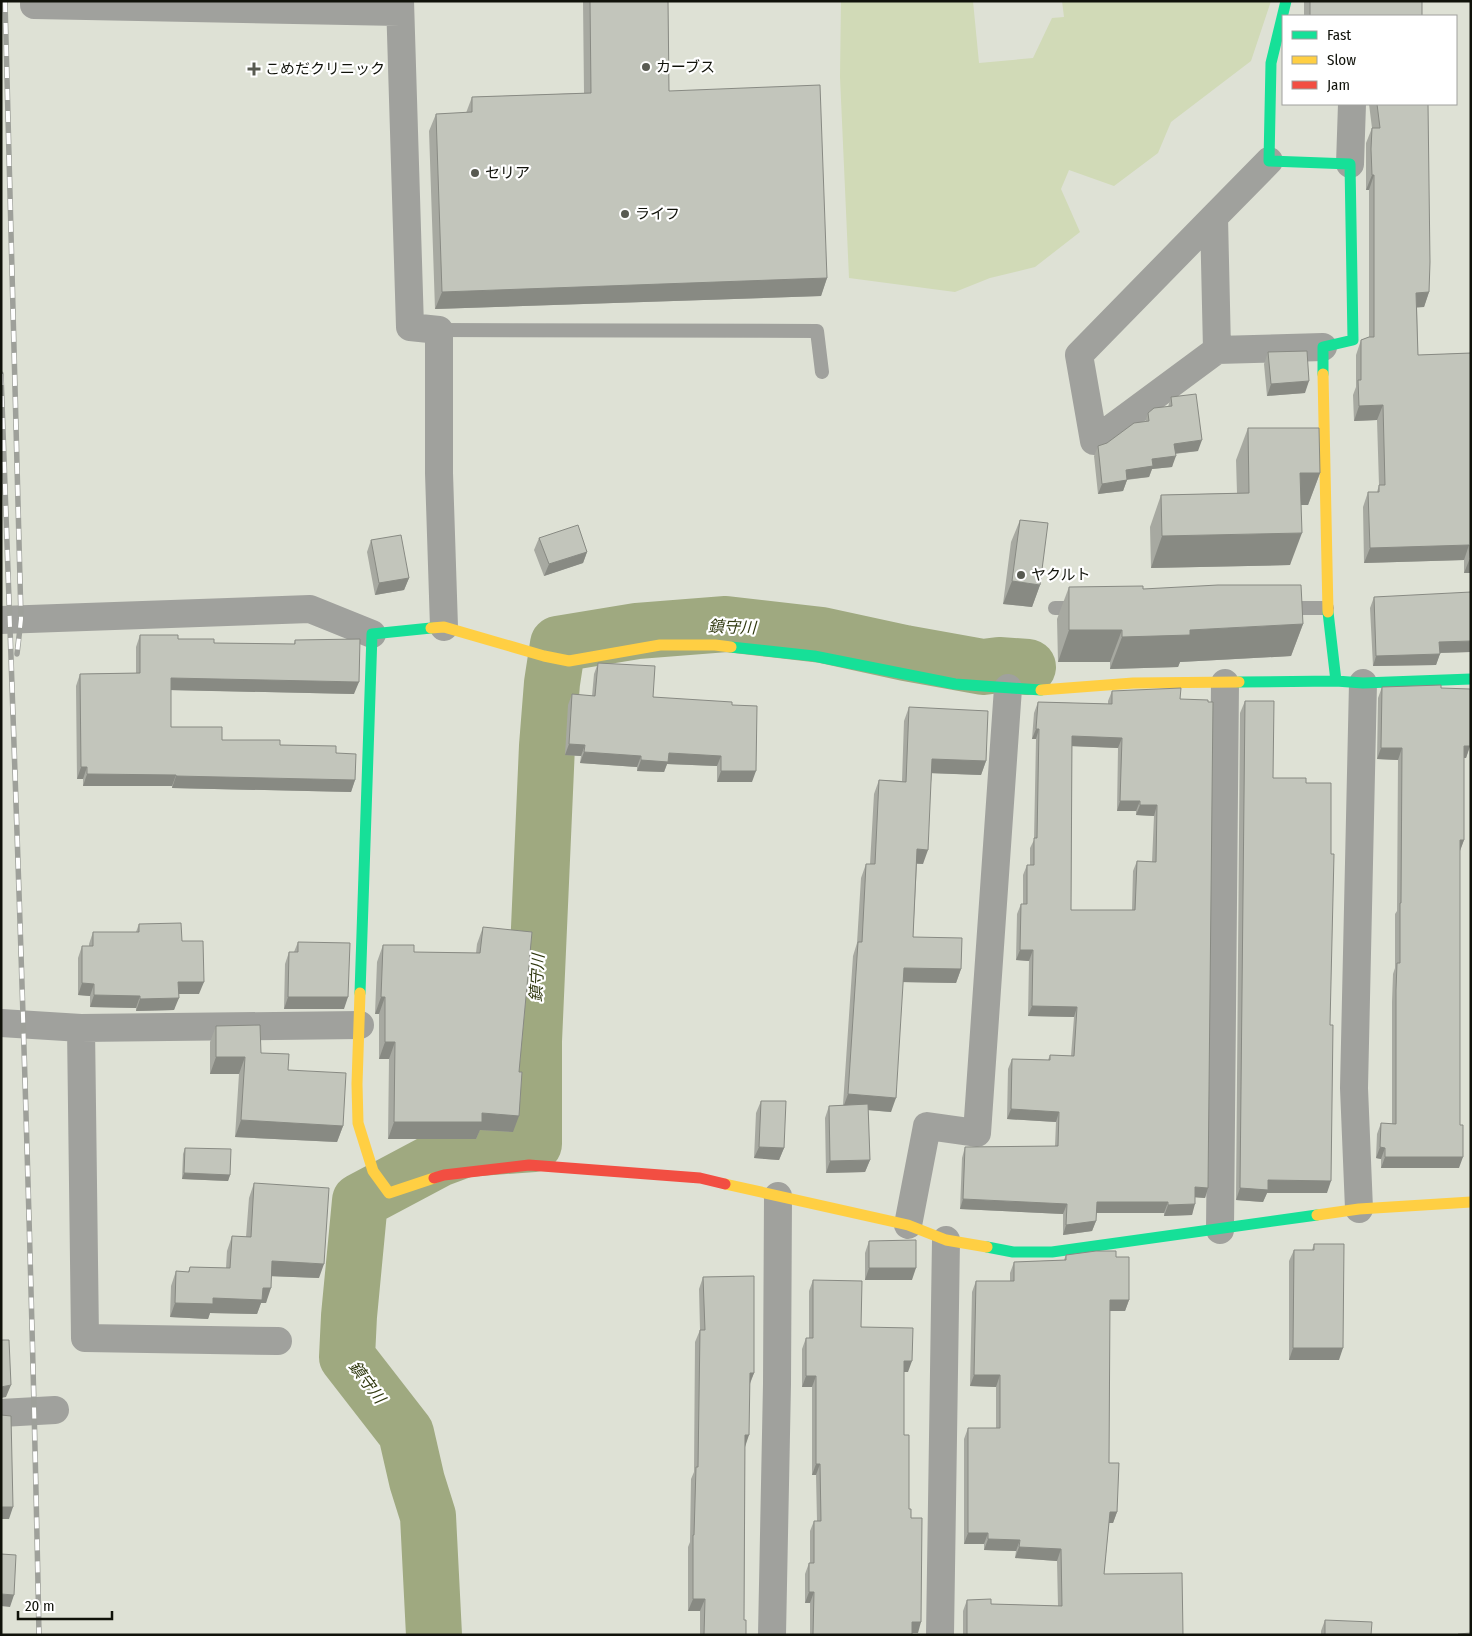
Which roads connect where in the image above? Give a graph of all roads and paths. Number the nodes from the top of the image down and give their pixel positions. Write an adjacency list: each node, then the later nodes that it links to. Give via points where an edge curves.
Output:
1 (34, 1): 3 (street, via 34,4)
2 (1286, 1): 5 (street)
3 (213, 5): 4 (street)
4 (400, 7): 11 (street, via 410,327)
5 (1283, 15)
6 (1282, 18): 8 (street, via 1271,63)
7 (1352, 105): 9 (street)
8 (1269, 161): 9 (street); 10 (street)
9 (1350, 164): 12 (street, via 1353,340)
10 (1214, 217): 13 (street); 13 (street, via 1079,355 1094,441)
11 (439, 330): 14 (lane, via 817,331); 20 (street)
12 (1323, 347): 13 (street); 18 (street)
13 (1217, 350)
14 (822, 372)
15 (1055, 608): 16 (lane)
16 (1094, 608)
17 (1269, 608): 18 (lane)
18 (1327, 608): 23 (street)
19 (1, 620): 21 (street, via 310,608)
20 (444, 627): 21 (street); 26 (street, via 569,661 660,645 715,645 814,656 955,684)
21 (372, 634): 28 (street)
22 (1471, 679): 25 (street)
23 (1336, 681): 24 (street); 25 (street)
24 (1225, 683): 26 (street, via 1133,683 1052,690); 34 (street)
25 (1364, 683): 32 (street, via 1354,1088)
26 (1008, 688): 33 (street, via 977,1134 927,1126)
27 (1, 1023): 29 (street)
28 (360, 1025): 29 (street); 30 (street, via 358,1122 373,1171 389,1193 444,1175 529,1165 700,1178)
29 (81, 1028): 36 (street, via 85,1338)
30 (778, 1196): 33 (street); 39 (street, via 778,1384)
31 (1471, 1202): 32 (street)
32 (1359, 1209): 34 (street)
33 (908, 1225): 35 (street)
34 (1220, 1230): 35 (street, via 1052,1252 1013,1252)
35 (946, 1240): 40 (street)
36 (278, 1341)
37 (55, 1410): 38 (street)
38 (1, 1413)
39 (772, 1635)
40 (940, 1635)

